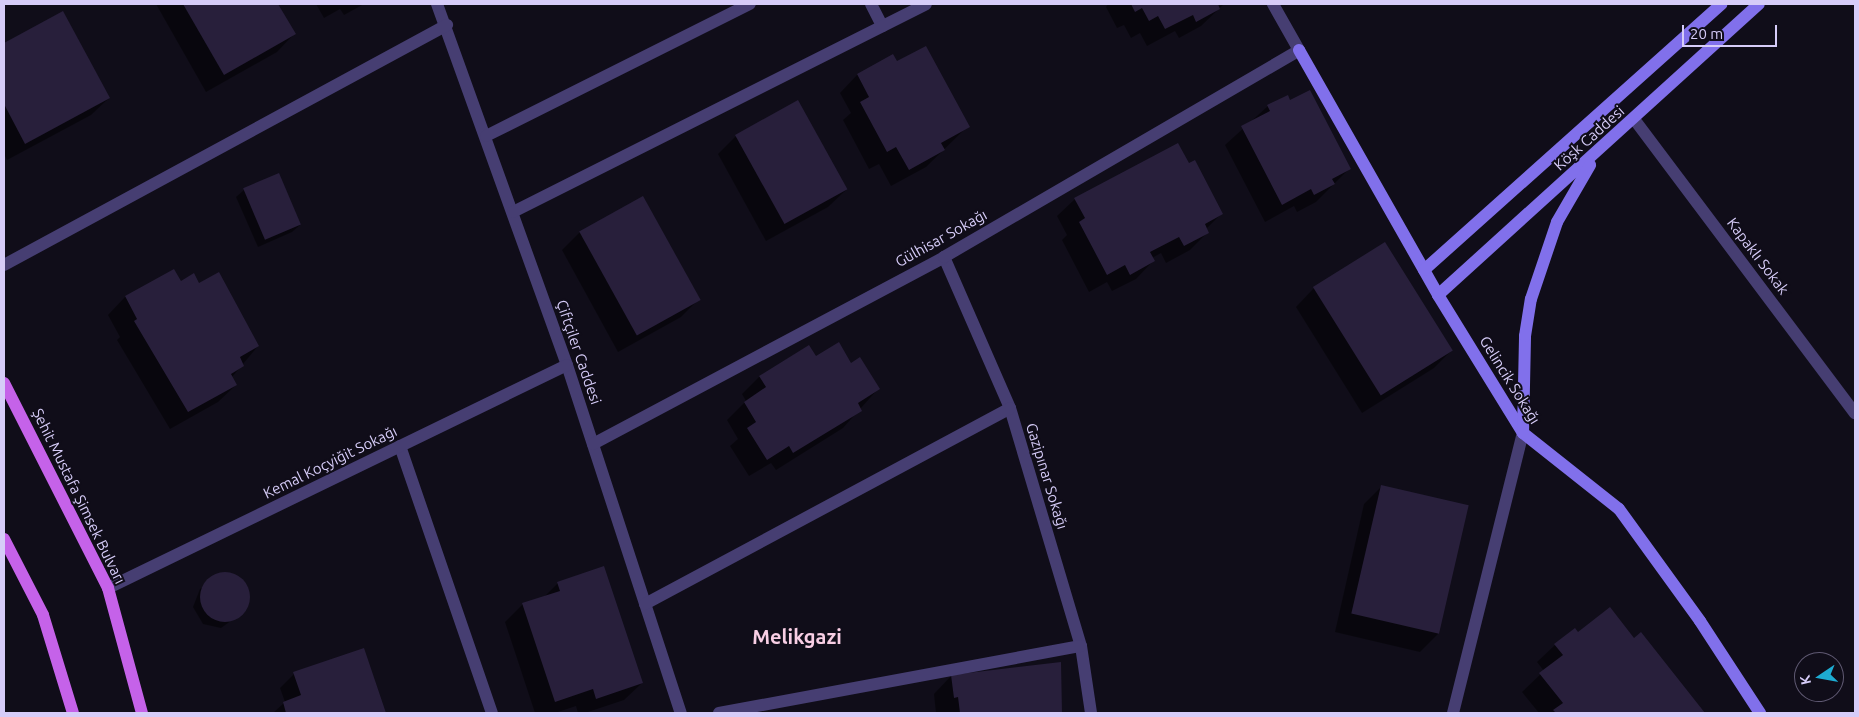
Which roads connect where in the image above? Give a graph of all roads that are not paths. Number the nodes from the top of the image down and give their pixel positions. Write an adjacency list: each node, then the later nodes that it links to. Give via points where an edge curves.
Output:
1 (437, 4): 8 (street, Çiftçiler Caddesi)
2 (750, 4): 12 (street)
3 (871, 4): 9 (street)
4 (926, 4): 9 (street)
5 (1273, 4): 10 (street)
6 (1721, 4): 17 (street, Köşk Caddesi)
7 (1759, 4): 11 (street, Köşk Caddesi)
8 (447, 25): 12 (street, Çiftçiler Caddesi); 16 (street)
9 (882, 26): 14 (street)
10 (1299, 50): 15 (street, Gülhisar Sokağı); 17 (street, Gelincik Sokağı)
11 (1634, 119): 13 (street, Köşk Caddesi); 22 (street, Kapaklı Sokak)
12 (486, 136): 14 (street, Çiftçiler Caddesi)
13 (1601, 148): 18 (street, Köşk Caddesi); 23 (street, via 1556,222 1533,289 1525,336)
14 (513, 212): 19 (street, Çiftçiler Caddesi)
15 (944, 257): 21 (street, Gazipınar Sokağı); 24 (street, Gülhisar Sokağı)
16 (4, 266)
17 (1424, 270): 18 (street, Gelincik Sokağı)
18 (1438, 294): 23 (street, Gelincik Sokağı)
19 (567, 365): 24 (street, Çiftçiler Caddesi); 25 (street, Kemal Koçyiğit Sokağı)
20 (4, 383): 27 (main road, Şehit Mustafa Şimsek Bulvarı)
21 (1010, 408): 28 (street); 29 (street, Gazipınar Sokağı)
22 (1855, 413)
23 (1523, 433): 36 (street); 37 (street, Gelincik Sokağı, via 1619,509 1700,621)
24 (593, 444): 28 (street, Çiftçiler Caddesi)
25 (400, 446): 27 (street, Kemal Koçyiğit Sokağı); 32 (street)
26 (4, 539): 30 (main road, via 43,615)
27 (108, 588): 31 (main road, Şehit Mustafa Şimsek Bulvarı)
28 (645, 604): 33 (street, Çiftçiler Caddesi)
29 (1081, 646): 34 (street); 35 (street, Gazipınar Sokağı)
30 (73, 713)
31 (142, 713)
32 (492, 713)
33 (681, 713)
34 (719, 713)
35 (1091, 713)
36 (1453, 713)
37 (1760, 713)

